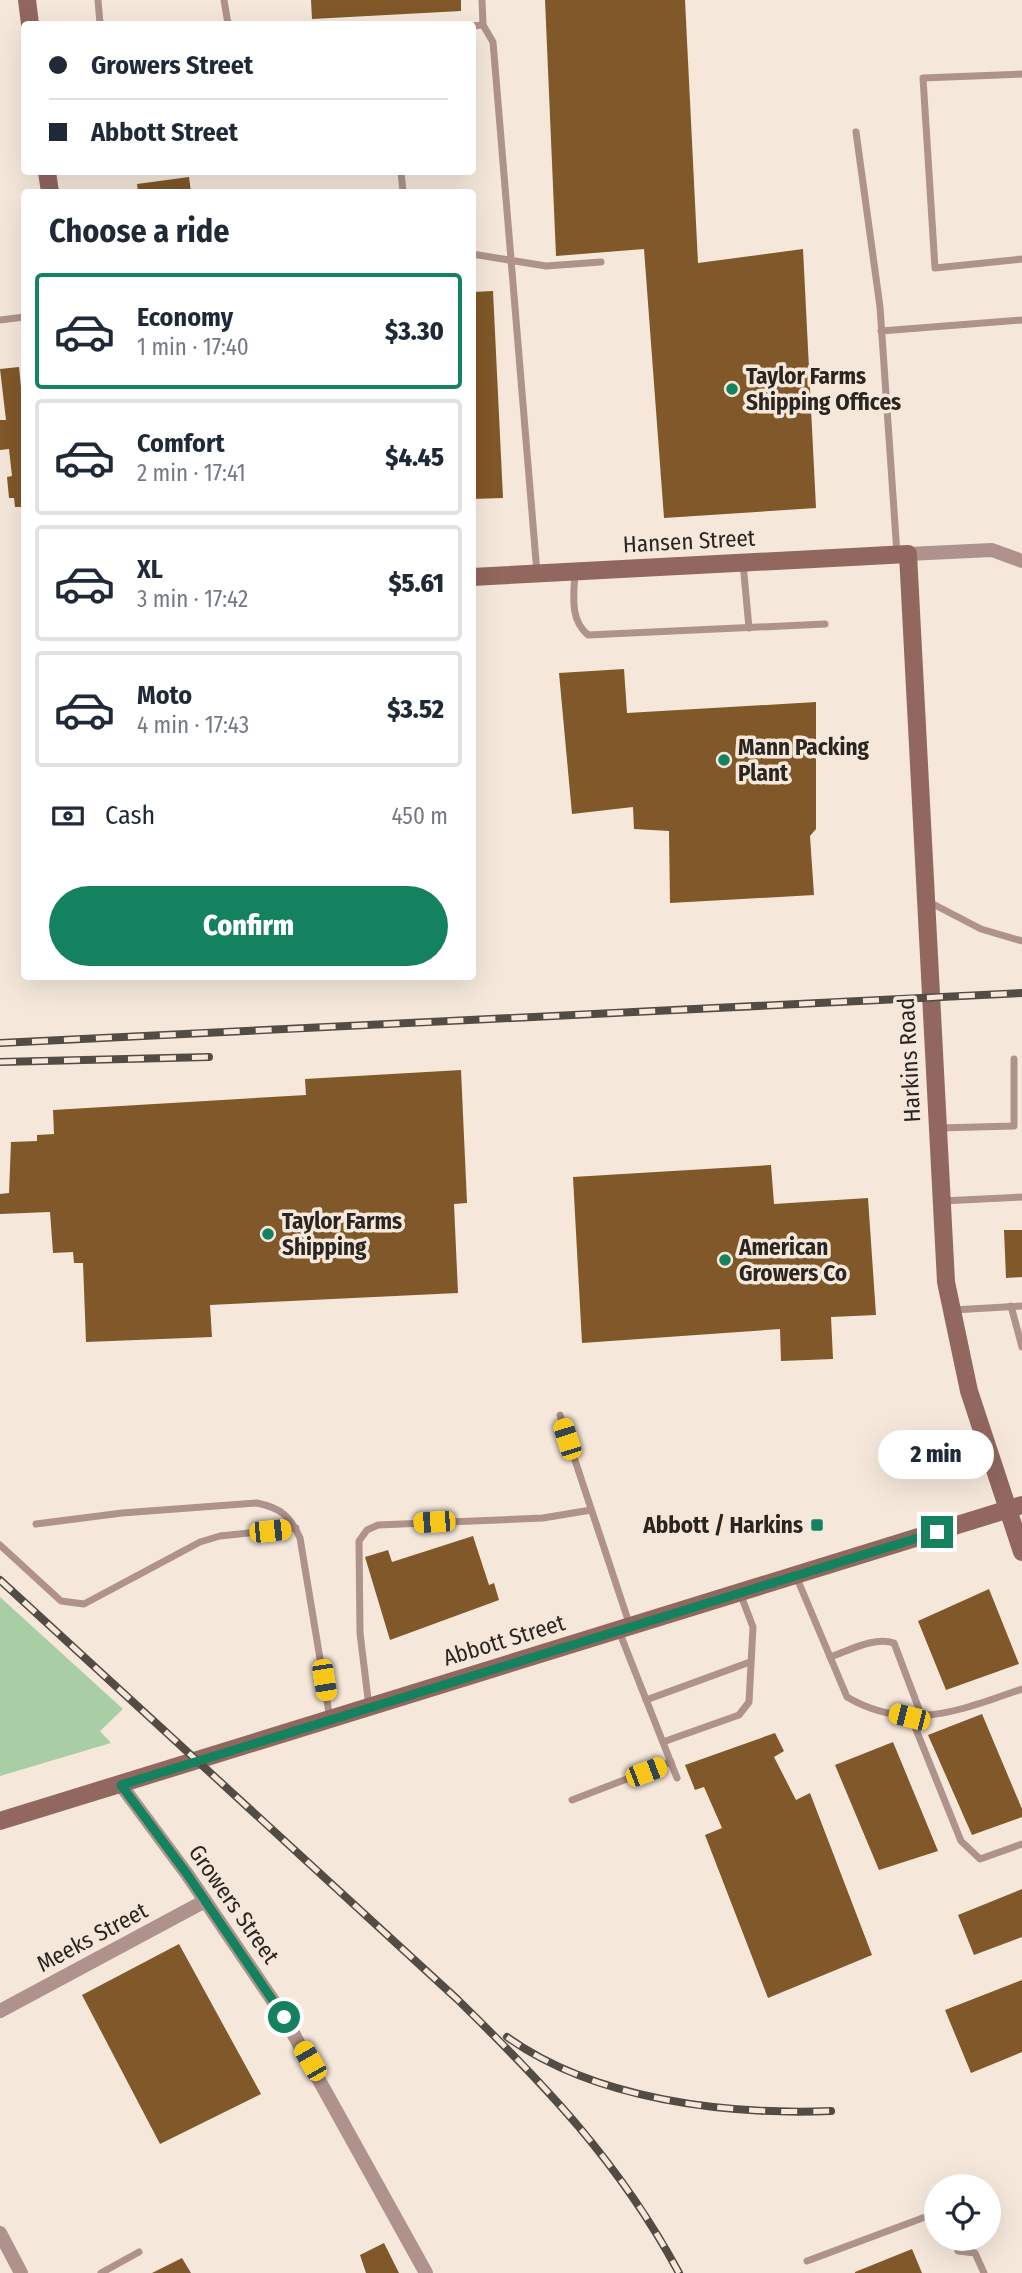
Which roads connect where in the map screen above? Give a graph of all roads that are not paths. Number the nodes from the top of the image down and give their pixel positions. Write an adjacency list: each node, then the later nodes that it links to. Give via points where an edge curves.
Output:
1 (27, 0): 5 (street)
2 (98, 0): 6 (lane)
3 (224, 0): 7 (lane)
4 (482, 0): 8 (lane)
5 (30, 21)
6 (100, 21)
7 (228, 21)
8 (484, 25): 9 (lane); 14 (lane, via 493,42)
9 (476, 26)
10 (1022, 74): 13 (lane, via 923,78 935,268)
11 (856, 132): 19 (lane)
12 (476, 255): 14 (lane)
13 (1022, 259)
14 (512, 262): 15 (lane, via 546,266); 24 (lane)
15 (601, 262)
16 (21, 317): 17 (lane)
17 (0, 320)
18 (1022, 320): 19 (lane)
19 (881, 331): 20 (lane)
20 (902, 554): 21 (street, via 992,550); 22 (street, Hansen Street); 28 (street, Harkins Road)
21 (1022, 561)
22 (743, 562): 23 (street, Hansen Street); 27 (lane)
23 (575, 571): 24 (street, Hansen Street); 27 (lane, via 575,616 587,635)
24 (537, 573): 25 (street, Hansen Street)
25 (476, 577)
26 (825, 624): 27 (lane)
27 (749, 628)
28 (926, 900): 29 (lane, via 981,929); 32 (street, Harkins Road)
29 (1022, 941)
30 (1014, 1059): 31 (lane)
31 (1018, 1127): 32 (lane)
32 (937, 1128): 34 (street, Harkins Road)
33 (1022, 1197): 34 (lane)
34 (941, 1201): 37 (street, Harkins Road)
35 (1011, 1306): 36 (lane); 37 (lane); 38 (lane)
36 (1022, 1306)
37 (951, 1310): 40 (street, Harkins Road, via 969,1391)
38 (1022, 1346)
39 (559, 1415): 41 (lane)
40 (1016, 1507): 45 (street, Harkins Road); 46 (street, Abbott Street)
41 (591, 1510): 48 (lane); 53 (lane, via 543,1518 379,1525 367,1530 359,1541 360,1633)
42 (36, 1524): 43 (lane, via 257,1503 278,1508)
43 (296, 1528): 44 (lane, via 200,1542 83,1604 61,1601); 56 (lane)
44 (0, 1545)
45 (1022, 1552)
46 (796, 1575): 47 (street, Abbott Street); 49 (lane)
47 (740, 1593): 48 (street, Abbott Street); 50 (lane, via 753,1627)
48 (624, 1629): 52 (lane); 53 (street, Abbott Street)
49 (830, 1657): 54 (lane, via 847,1697 863,1706); 55 (lane, via 866,1645 894,1643)
50 (750, 1662): 52 (lane); 57 (lane, via 749,1702 739,1714)
51 (1022, 1689): 55 (lane)
52 (646, 1700): 57 (lane)
53 (369, 1708): 56 (street, Abbott Street)
54 (911, 1717): 55 (lane); 63 (lane, via 961,1841 970,1852 980,1859)
55 (922, 1717)
56 (330, 1720): 60 (street, Abbott Street)
57 (663, 1742): 58 (lane)
58 (671, 1762): 59 (lane); 61 (lane)
59 (677, 1778)
60 (121, 1785): 62 (street, Abbott Street); 64 (street, Growers Street)
61 (572, 1800)
62 (0, 1821)
63 (1022, 1844)
64 (205, 1901): 65 (street, Meeks Street); 73 (street, Growers Street, via 284,2017)
65 (0, 2011)
66 (924, 2218): 70 (lane)
67 (0, 2233): 71 (street)
68 (958, 2251): 74 (lane, via 975,2253)
69 (139, 2252): 72 (lane)
70 (807, 2262)
71 (21, 2273)
72 (101, 2273)
73 (426, 2273)
74 (984, 2273)

